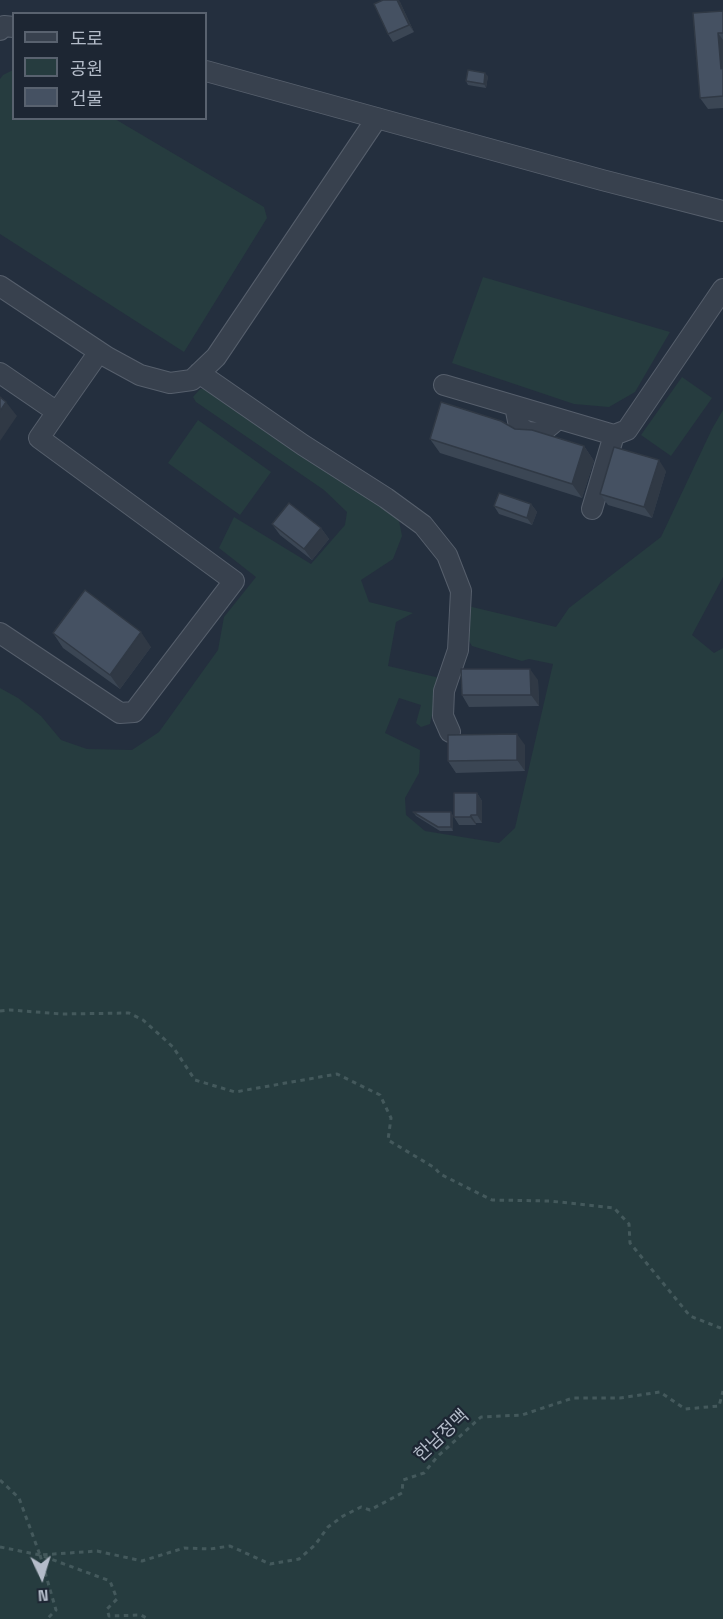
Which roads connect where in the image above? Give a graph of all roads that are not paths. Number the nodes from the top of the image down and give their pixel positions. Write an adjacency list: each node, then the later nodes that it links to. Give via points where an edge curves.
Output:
1 (207, 71): 2 (lane)
2 (376, 118): 3 (lane); 8 (lane, via 216,357)
3 (723, 211)
4 (0, 286): 6 (lane)
5 (723, 289): 11 (lane, via 627,430)
6 (99, 352): 8 (lane, via 140,375 170,383 192,380); 10 (lane)
7 (0, 373): 10 (lane)
8 (199, 373): 14 (lane, via 423,525 447,555 461,591 464,653 444,691 443,716)
9 (444, 386): 11 (lane)
10 (57, 412): 13 (lane, via 39,438 234,581 134,712 120,713)
11 (614, 435): 12 (lane)
12 (592, 508)
13 (0, 633)
14 (450, 732)

